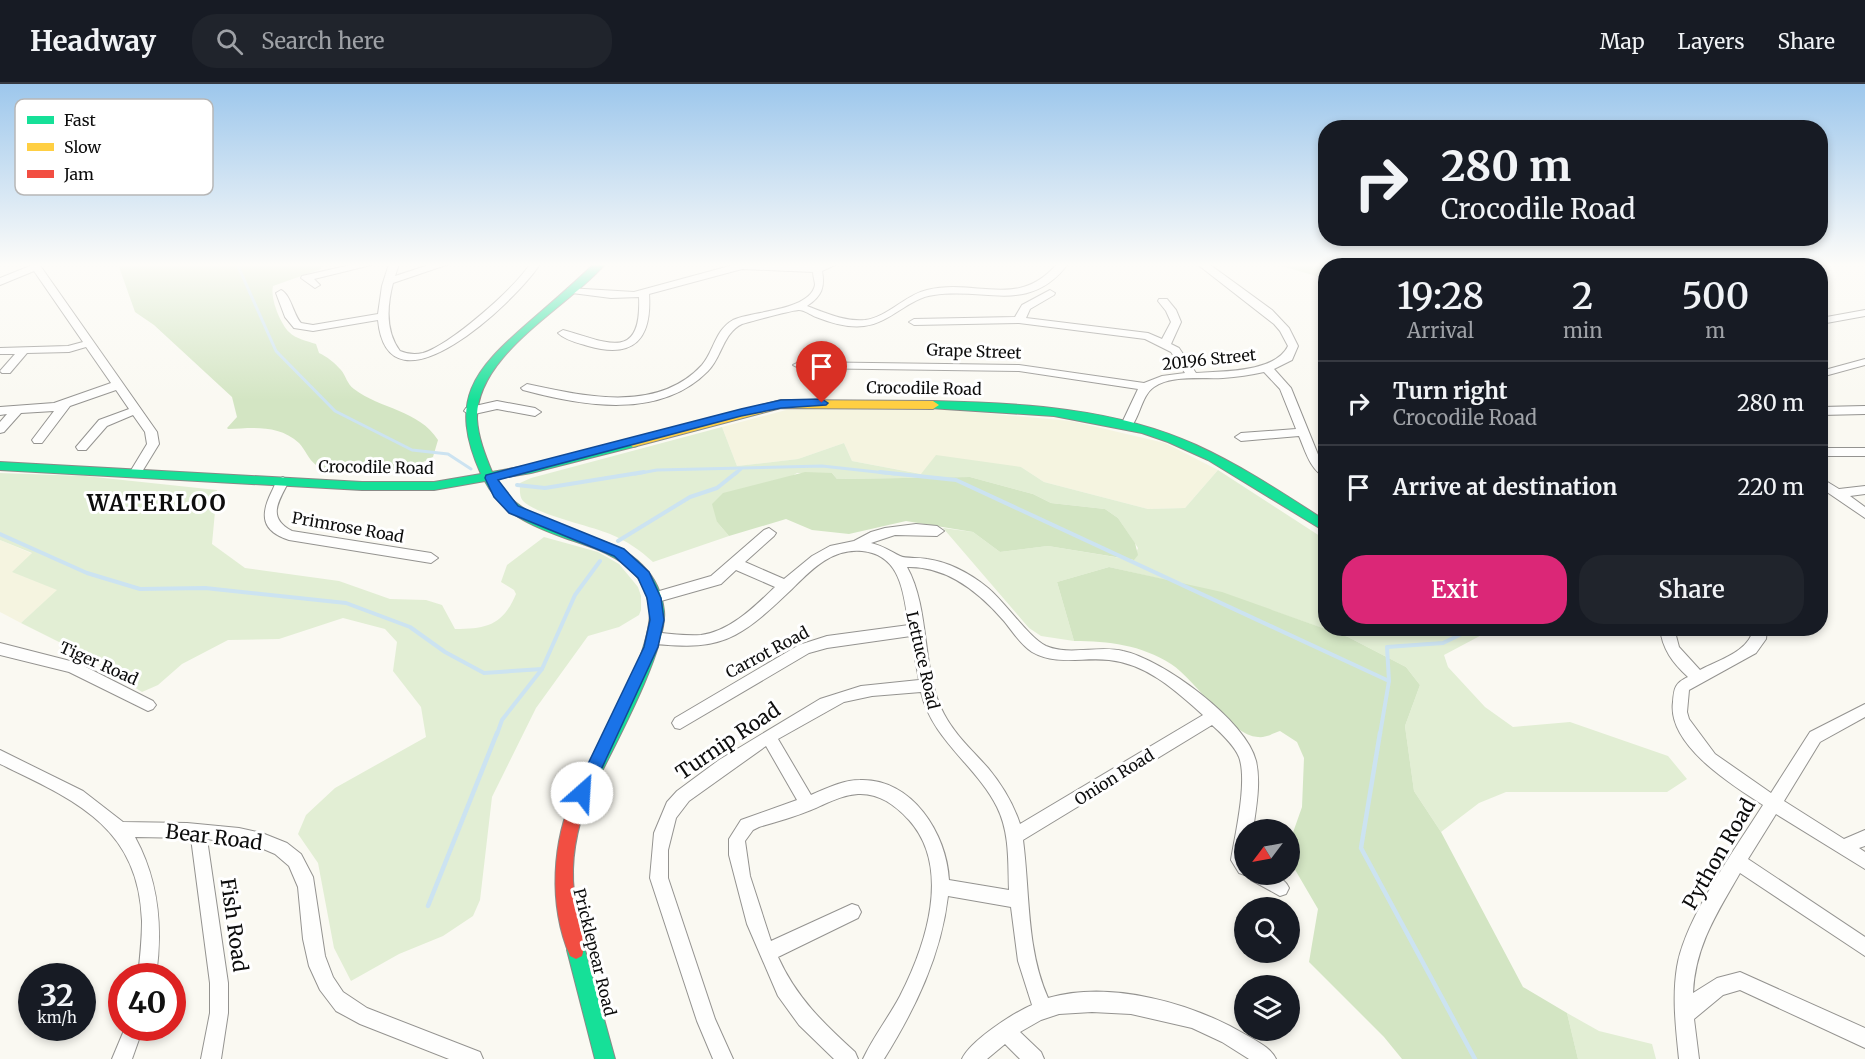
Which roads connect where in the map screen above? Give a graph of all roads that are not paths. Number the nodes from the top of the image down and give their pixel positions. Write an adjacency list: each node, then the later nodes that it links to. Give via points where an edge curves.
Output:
1 (66, 310): 19 (street)
2 (287, 310): 14 (street, via 298,326 312,328)
3 (385, 310): 14 (street)
4 (491, 310): 14 (street, via 445,346 428,355 408,357 396,354 386,337)
5 (550, 310): 37 (street, Pricklepear Road, via 497,357 478,384)
6 (645, 310): 18 (street, via 640,332 626,344 595,346)
7 (784, 310): 31 (street, via 730,327 705,369 668,393 608,402)
8 (808, 310): 9 (street, via 838,320 868,323)
9 (896, 310)
10 (1025, 310): 15 (street)
11 (1171, 310): 20 (street, via 1176,322)
12 (1262, 310): 25 (street, 20196 Street, via 1288,334 1292,344 1282,363)
13 (1865, 313): 16 (street)
14 (384, 316)
15 (1019, 320): 17 (street); 20 (street, via 1122,331)
16 (1828, 320)
17 (914, 322)
18 (563, 333)
19 (89, 343): 21 (street, via 69,349); 29 (street)
20 (1166, 344): 28 (street, via 1183,359)
21 (24, 350): 22 (street); 26 (street)
22 (0, 351)
23 (1865, 362): 27 (street)
24 (799, 364): 30 (street, Grape Street, via 1019,368)
25 (1268, 369): 28 (street, 20196 Street); 42 (street, via 1285,388)
26 (6, 371)
27 (1828, 372)
28 (1192, 375): 30 (street, 20196 Street, via 1160,380)
29 (118, 385): 32 (street); 34 (street)
30 (1146, 387): 40 (street, 20196 Street)
31 (527, 388)
32 (65, 405): 33 (street); 44 (street)
33 (17, 410): 36 (street); 41 (street)
34 (136, 410): 45 (street, via 103,423); 50 (street, via 153,438 149,453)
35 (1865, 410): 38 (street)
36 (0, 411)
37 (470, 411): 39 (street, via 497,405); 51 (street, Pricklepear Road, via 473,436)
38 (1828, 411)
39 (535, 412)
40 (1127, 425): 51 (street, Crocodile Road, via 973,405 781,404); 57 (street, Crocodile Road, via 1195,449)
41 (0, 429)
42 (1305, 432): 43 (street); 48 (street)
43 (1242, 437)
44 (38, 440)
45 (82, 447)
46 (1828, 452): 47 (street)
47 (1865, 452)
48 (1318, 463)
49 (0, 466): 50 (street, Crocodile Road)
50 (136, 472): 52 (street, Crocodile Road)
51 (491, 478): 52 (street, Crocodile Road, via 403,487); 65 (street, Pricklepear Road, via 513,509 619,553 644,575)
52 (283, 481): 61 (street, Primrose Road, via 269,514 279,531)
53 (1828, 486): 55 (street)
54 (1865, 490): 55 (street)
55 (1839, 493): 56 (street)
56 (1865, 513)
57 (1318, 522)
58 (937, 531): 60 (street, via 895,530 872,536)
59 (769, 533): 63 (street)
60 (857, 546): 62 (street, via 879,550); 64 (street, via 822,555)
61 (431, 558)
62 (898, 562): 66 (street, Lettuce Road, via 906,580); 75 (street, via 923,562 962,575 1037,648 1052,653 1116,655 1141,663 1182,688)
63 (736, 564): 64 (street); 65 (street, via 711,583)
64 (787, 586): 69 (street, via 743,624 718,636 700,641)
65 (654, 598): 69 (street, Pricklepear Road)
66 (916, 630): 72 (street, Lettuce Road); 76 (street, Carrot Road, via 810,647)
67 (1668, 636): 71 (street, via 1672,652)
68 (1759, 636): 71 (street, via 1751,649)
69 (654, 638): 102 (street, Pricklepear Road, via 575,809 562,863 565,908)
70 (0, 649): 73 (street, Tiger Road, via 73,667)
71 (1697, 676): 79 (street, via 1682,687 1679,698 1679,712 1688,733 1709,759)
72 (926, 685): 77 (street, Turnip Road, via 838,698); 84 (street, Lettuce Road, via 937,718 999,794)
73 (148, 705)
74 (1865, 710): 79 (street, Python Road, via 1815,737)
75 (1212, 717): 81 (street, via 1238,743 1248,760); 84 (street, Onion Road)
76 (680, 723)
77 (769, 738): 80 (street); 106 (street, Turnip Road, via 681,798 662,834 658,858 660,878 706,1021)
78 (0, 757): 82 (street, via 61,787)
79 (1774, 802): 86 (street); 87 (street, Python Road)
80 (808, 804): 90 (street, via 846,788 869,786 903,802 935,843 941,867); 95 (street, via 747,825 737,839 739,871)
81 (1245, 819)
82 (120, 830): 83 (street, Bear Road); 96 (street, via 139,863 148,892)
83 (198, 832): 104 (street, Fish Road, via 219,983 219,1013); 105 (street, Bear Road, via 245,837 281,847 296,861 305,881 313,951 323,977 342,1003 369,1019)
84 (1014, 836): 92 (street, Lettuce Road)
85 (1865, 838): 86 (street)
86 (1845, 846): 88 (street)
87 (1737, 861): 94 (street); 98 (street, Python Road, via 1697,933 1689,956)
88 (1865, 861)
89 (1275, 885): 91 (street)
90 (940, 887): 92 (street); 108 (street, via 935,927 920,979)
91 (1280, 888)
92 (1019, 900): 97 (street, Lettuce Road, via 1029,972)
93 (852, 912): 95 (street)
94 (1865, 947)
95 (768, 952): 107 (street, via 794,1004)
96 (148, 963)
97 (1043, 1009): 99 (street); 111 (street, via 1084,1003 1154,1006 1204,1021)
98 (1684, 1015): 100 (street, via 1719,986 1740,981); 112 (street, Python Road)
99 (1006, 1032): 109 (street); 110 (street)
100 (1865, 1038)
101 (129, 1041): 103 (street)
102 (601, 1057)
103 (122, 1059)
104 (211, 1059)
105 (473, 1059)
106 (723, 1059)
107 (848, 1059)
108 (873, 1059)
109 (972, 1059)
110 (1034, 1059)
111 (1266, 1059)
112 (1689, 1059)

